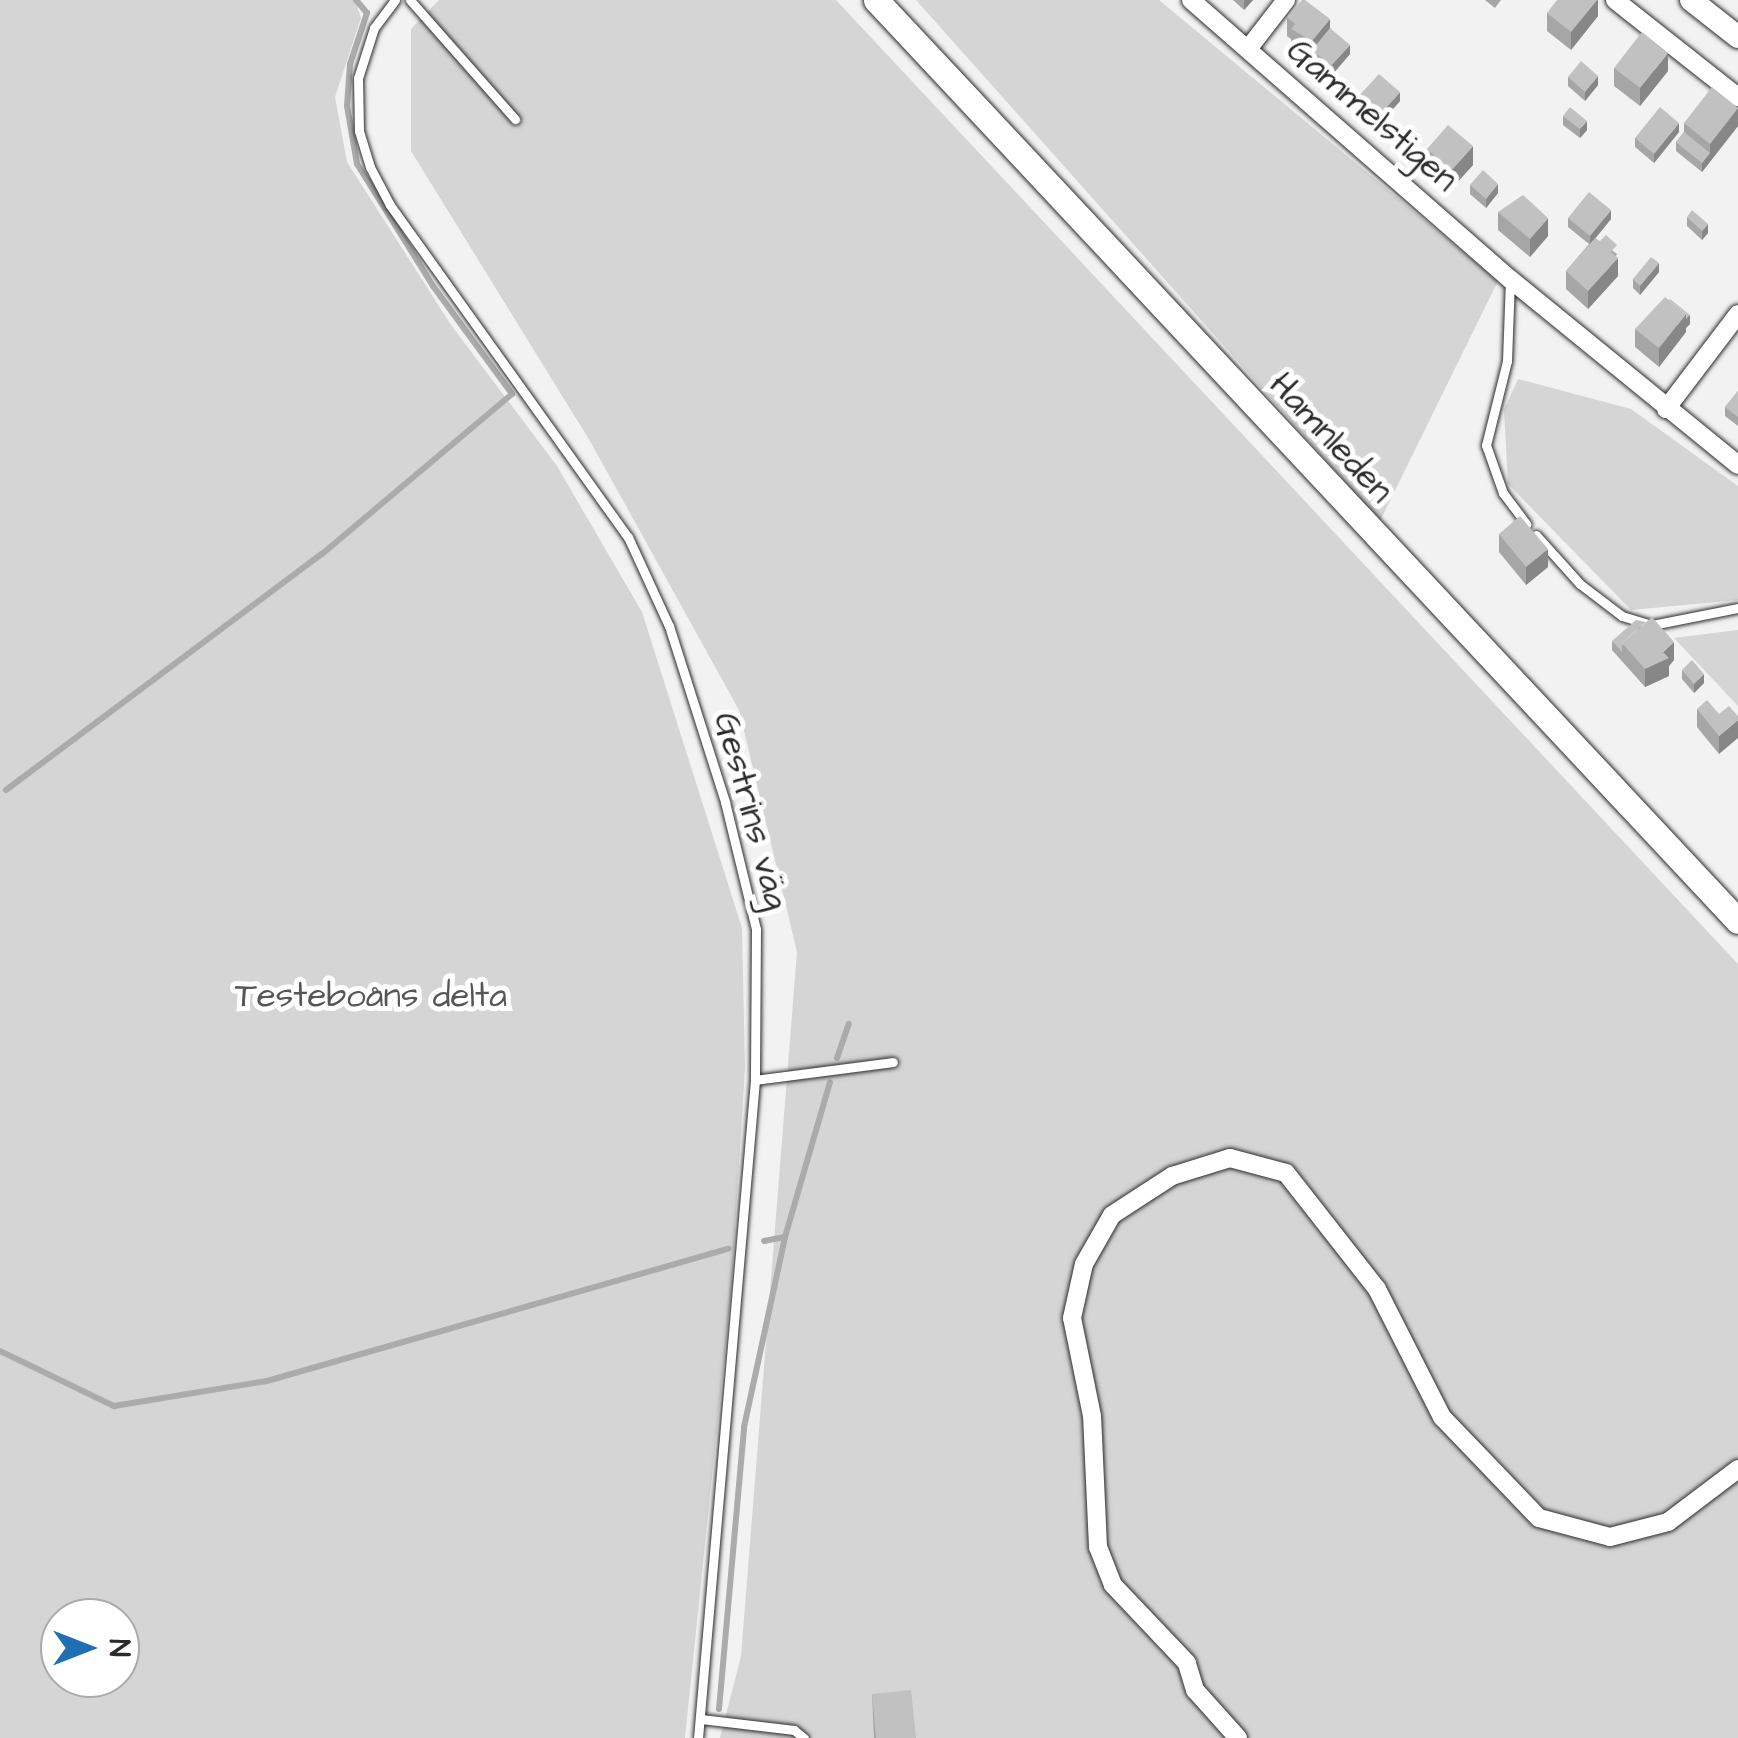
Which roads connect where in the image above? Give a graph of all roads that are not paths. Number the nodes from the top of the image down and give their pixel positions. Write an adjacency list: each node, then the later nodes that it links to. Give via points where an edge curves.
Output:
1 (395, 0): 19 (lane, Gestrins väg, via 374,28 358,78 359,131 370,167 390,205 628,538 669,626 756,929)
2 (410, 0): 11 (lane)
3 (876, 0): 17 (main road, Hamnleden)
4 (1191, 0): 9 (street, Gammelstigen)
5 (1286, 0): 9 (street)
6 (1615, 0): 10 (street)
7 (1691, 0): 8 (street)
8 (1738, 37)
9 (1248, 49): 12 (street, Gammelstigen)
10 (1738, 96)
11 (515, 119)
12 (1510, 279): 14 (street, Gammelstigen); 16 (lane, via 1507,361 1485,436 1512,506 1580,584 1622,616 1652,624)
13 (1738, 314): 14 (street)
14 (1666, 409): 15 (street, Gammelstigen)
15 (1738, 465)
16 (1738, 608)
17 (1738, 922)
18 (894, 1062): 19 (lane)
19 (755, 1080): 21 (lane, Gestrins väg)
20 (1738, 1470): 24 (street, via 1668,1522 1610,1536 1539,1518 1442,1417 1377,1288 1286,1173 1230,1158 1172,1176 1112,1214 1084,1264 1072,1318 1092,1416 1098,1546 1114,1585 1188,1663 1195,1690)
21 (701, 1719): 22 (lane, Gestrins väg); 23 (lane, via 794,1730)
22 (698, 1738)
23 (804, 1738)
24 (1238, 1738)

